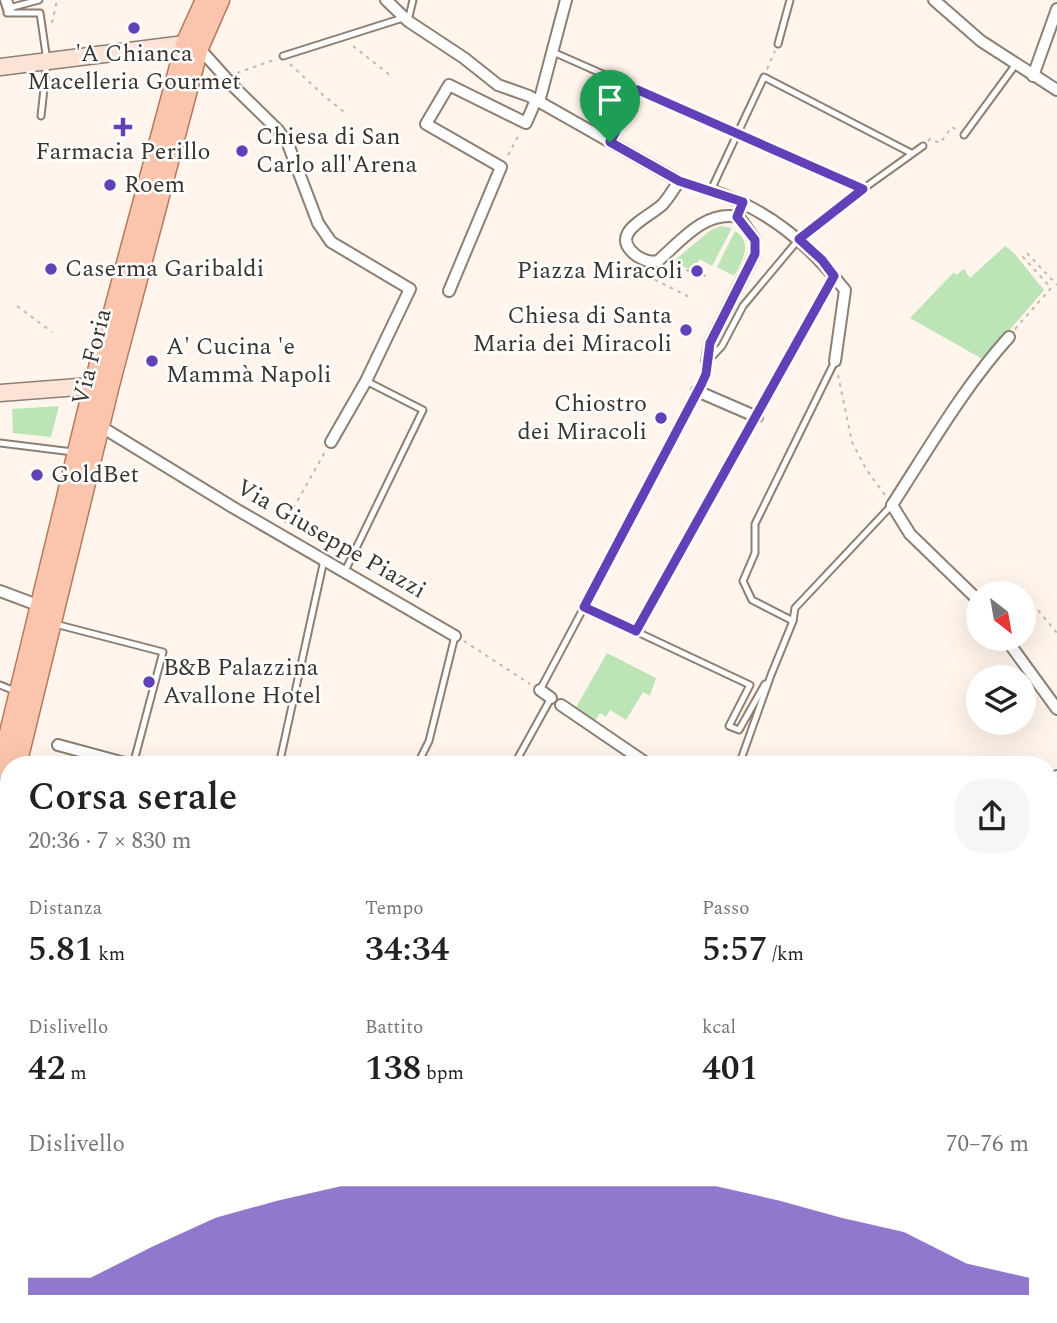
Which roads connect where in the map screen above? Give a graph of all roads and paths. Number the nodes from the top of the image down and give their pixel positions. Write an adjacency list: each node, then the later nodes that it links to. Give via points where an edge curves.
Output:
1 (39, 0): 10 (lane)
2 (57, 0): 16 (path)
3 (205, 0): 14 (main road, Via Foria)
4 (220, 0): 14 (main road, Via Foria)
5 (386, 0): 12 (street)
6 (413, 0): 12 (lane)
7 (566, 0): 17 (street)
8 (790, 0): 13 (lane)
9 (934, 0): 19 (street)
10 (8, 4): 16 (lane, via 8,14 40,13)
11 (1057, 9): 22 (street)
12 (406, 19): 18 (lane); 27 (street, via 498,85)
13 (778, 44): 24 (path)
14 (192, 46): 16 (main road); 23 (street); 56 (main road, Via Foria)
15 (353, 46): 21 (path)
16 (47, 52): 20 (main road); 29 (lane)
17 (553, 52): 25 (lane); 27 (street)
18 (283, 56): 23 (path); 28 (path)
19 (1016, 64): 22 (street); 32 (lane)
20 (0, 67)
21 (391, 76)
22 (1033, 76): 26 (street)
23 (225, 77): 55 (street, via 288,144 318,223 331,242 410,289)
24 (764, 77): 31 (lane); 35 (lane)
25 (638, 90): 31 (lane); 33 (lane)
26 (1057, 90)
27 (537, 101): 30 (street); 33 (street)
28 (344, 112)
29 (41, 116)
30 (526, 123): 36 (path); 36 (street, via 449,85 426,124)
31 (739, 134): 38 (lane); 39 (lane)
32 (964, 135): 34 (path, via 952,127 940,143 930,139)
33 (610, 142): 37 (street)
34 (923, 146): 35 (lane)
35 (911, 153): 38 (lane)
36 (501, 167): 48 (street)
37 (679, 181): 39 (path); 43 (street, via 662,204 633,226 626,240 642,259)
38 (863, 189): 42 (lane)
39 (711, 190): 40 (street)
40 (743, 202): 41 (street); 42 (street)
41 (737, 217): 43 (street, via 709,218); 54 (street, via 755,240 755,254 710,343)
42 (799, 239): 46 (street); 54 (lane, via 743,306 722,346)
43 (658, 261): 45 (path)
44 (632, 270): 49 (path)
45 (706, 276)
46 (834, 276): 53 (street, via 845,290); 59 (lane)
47 (1057, 285): 52 (path, via 1027,253 1023,257 1051,288)
48 (449, 291)
49 (693, 299)
50 (17, 306): 51 (path)
51 (52, 332)
52 (1009, 337): 64 (street)
53 (835, 360): 64 (path, via 852,442); 73 (lane, via 755,524 755,553 743,581 752,600)
54 (707, 362): 57 (lane)
55 (366, 381): 61 (street); 67 (lane, via 423,410)
56 (101, 385): 58 (main road); 60 (main road, Via Foria); 63 (main road, Via Foria)
57 (698, 391): 59 (street); 71 (lane)
58 (0, 393)
59 (757, 417): 75 (lane)
60 (100, 426): 63 (main road, Via Foria); 65 (street, Via Giuseppe Piazzi)
61 (331, 442): 65 (path)
62 (0, 443): 63 (lane)
63 (85, 453): 70 (main road, Via Foria); 74 (main road, Via Foria)
64 (892, 505): 68 (street, via 910,534); 73 (lane, via 795,608)
65 (279, 534): 66 (street, Via Giuseppe Piazzi)
66 (324, 561): 67 (street, Via Giuseppe Piazzi); 92 (lane)
67 (345, 571): 77 (street, Via Giuseppe Piazzi)
68 (966, 588)
69 (0, 591): 70 (street)
70 (40, 606): 82 (main road, Via Foria)
71 (584, 607): 75 (lane); 81 (lane)
72 (1036, 608): 76 (path)
73 (793, 621): 79 (lane)
74 (52, 624): 82 (main road, Via Foria); 91 (lane, via 163,652)
75 (636, 631): 79 (lane, via 751,685 729,726 739,730)
76 (1057, 634)
77 (455, 636): 81 (path); 93 (lane)
78 (1015, 651): 85 (street)
79 (771, 675): 96 (lane)
80 (0, 685): 82 (lane)
81 (540, 690): 83 (street)
82 (27, 696): 86 (main road, Via Foria)
83 (551, 698): 94 (lane)
84 (561, 705): 95 (street)
85 (1057, 709)
86 (12, 725): 88 (main road, Via Foria); 89 (main road, Via Foria)
87 (58, 746): 90 (street)
88 (3, 756)
89 (16, 756)
90 (97, 756)
91 (135, 756)
92 (281, 756)
93 (422, 756)
94 (519, 756)
95 (636, 756)
96 (742, 756)

